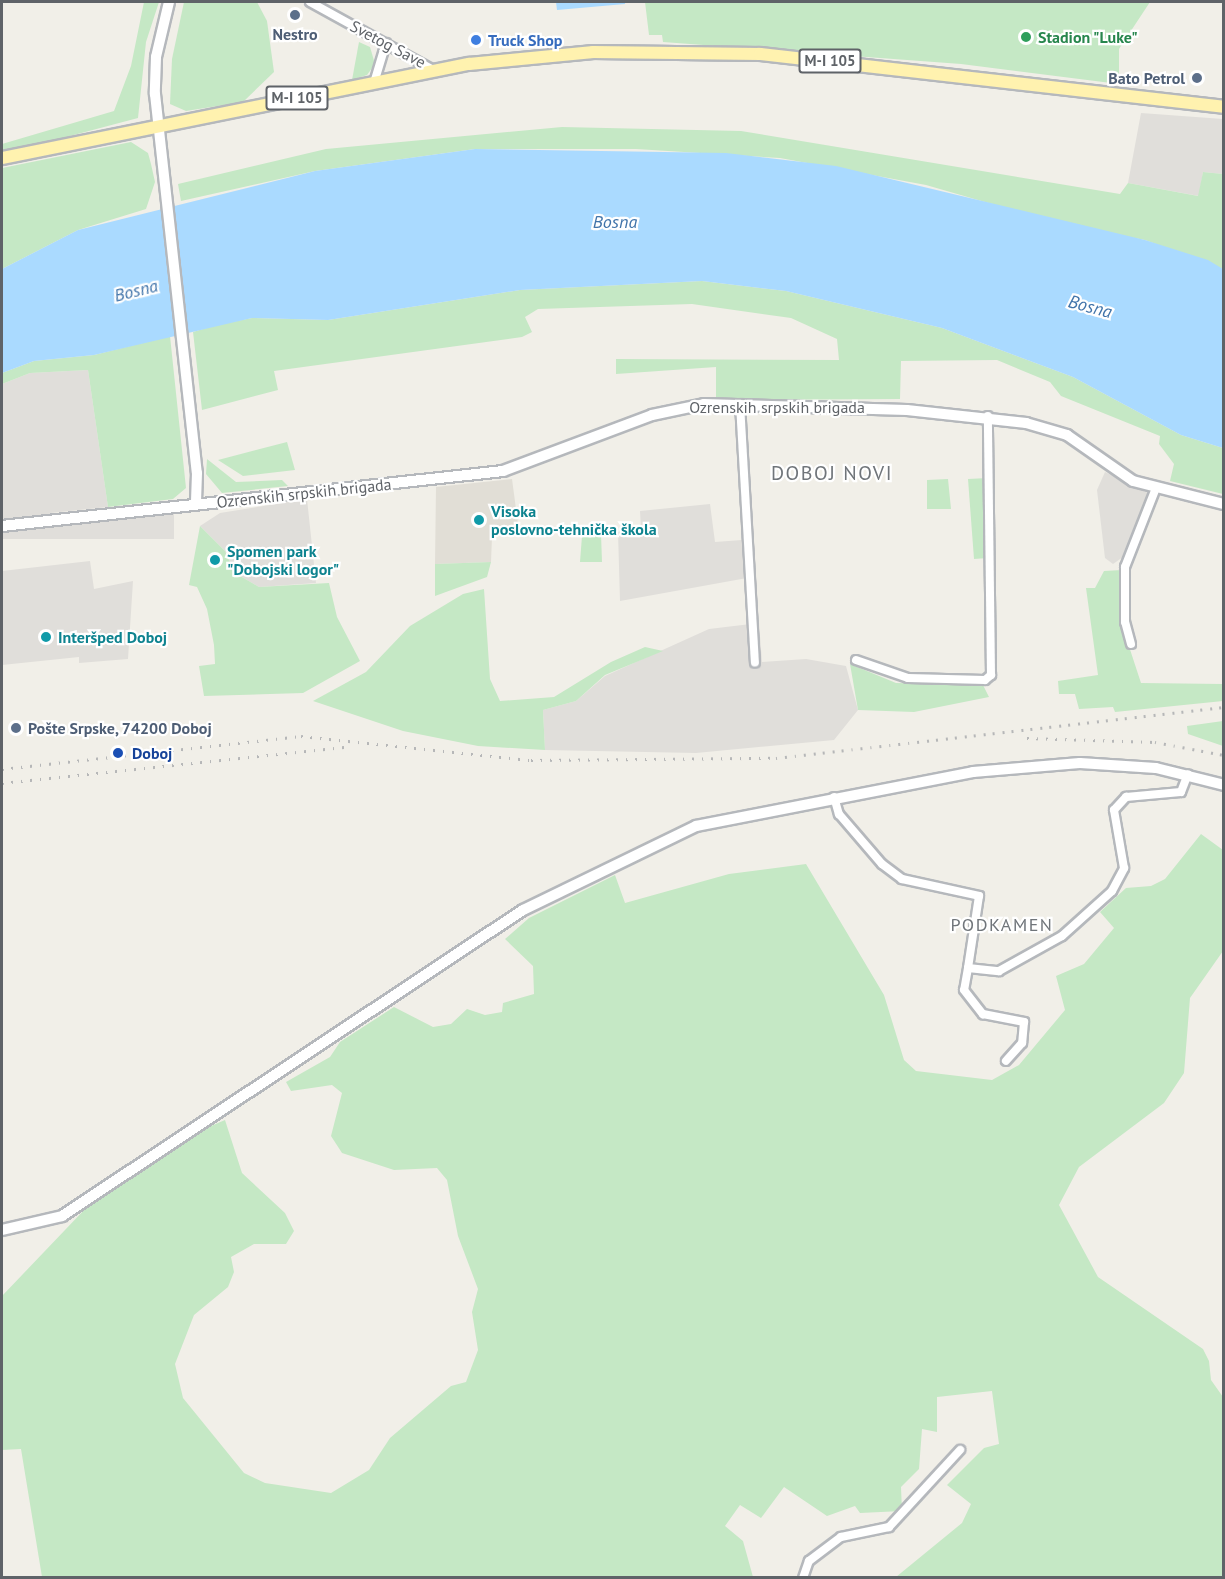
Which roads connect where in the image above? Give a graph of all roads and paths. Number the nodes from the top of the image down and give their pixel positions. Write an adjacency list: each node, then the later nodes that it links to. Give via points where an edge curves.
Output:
1 (169, 2): 7 (street, via 156,57)
2 (310, 2): 3 (street, Svetog Save)
3 (386, 43): 4 (street, Svetog Save); 5 (street)
4 (435, 71): 5 (main road, M-I 105); 6 (main road, M-I 105, via 522,56 593,52 760,54)
5 (374, 83): 7 (main road, M-I 105)
6 (1224, 107)
7 (159, 126): 8 (main road, M-I 105); 12 (street, via 197,473)
8 (2, 158)
9 (740, 404): 10 (street, Ozrenskih srpskih brigada); 12 (street, Ozrenskih srpskih brigada, via 661,412 512,469); 17 (street)
10 (988, 416): 11 (street, Ozrenskih srpskih brigada, via 1062,433 1116,473); 16 (street, via 991,675 985,680 908,678)
11 (1156, 488): 13 (street, Ozrenskih srpskih brigada); 15 (street, via 1125,567 1125,622)
12 (196, 504): 14 (street, Ozrenskih srpskih brigada)
13 (1224, 504)
14 (2, 526)
15 (1131, 645)
16 (856, 660)
17 (755, 663)
18 (1188, 774): 19 (street); 20 (street, via 1080,763 973,772); 21 (street, via 1183,791 1126,797 1114,810 1123,852 1120,879 1062,936 999,971)
19 (1224, 785)
20 (834, 797): 21 (street, via 839,814 882,864 902,879 979,896); 23 (street, via 696,826 553,894 368,1010 62,1216)
21 (968, 968): 22 (street, via 964,990 983,1014 1024,1022 1022,1043)
22 (1006, 1061)
23 (2, 1230)
24 (960, 1450): 25 (street, via 890,1527 842,1537 809,1561)
25 (803, 1578)

